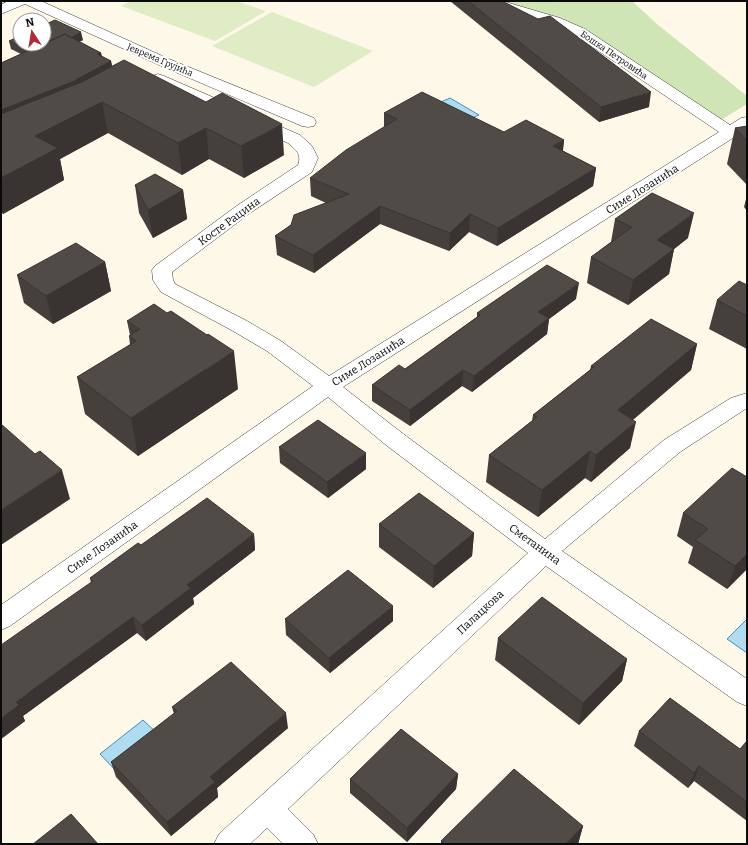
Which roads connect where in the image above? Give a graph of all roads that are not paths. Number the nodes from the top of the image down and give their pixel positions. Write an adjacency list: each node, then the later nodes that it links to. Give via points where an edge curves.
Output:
1 (20, 1): 4 (street)
2 (29, 1): 5 (street, Јеврема Грујића)
3 (486, 1): 7 (street, Бошка Петровића, via 555,21 580,32)
4 (1, 10)
5 (162, 71): 6 (street, Јеврема Грујића); 8 (street, Косте Рацина, via 294,138 310,158 306,168 244,208 162,270 163,280 168,288 274,346)
6 (308, 122)
7 (739, 128): 8 (street, Симе Лозанића)
8 (328, 386): 10 (street, Сметанина); 11 (street, Симе Лозанића)
9 (747, 400): 10 (street, Палацкова, via 672,446)
10 (545, 552): 12 (street, Сметанина); 13 (street, Палацкова)
11 (1, 619)
12 (747, 694)
13 (268, 810): 14 (street, Палацкова); 15 (street)
14 (229, 844)
15 (303, 844)

